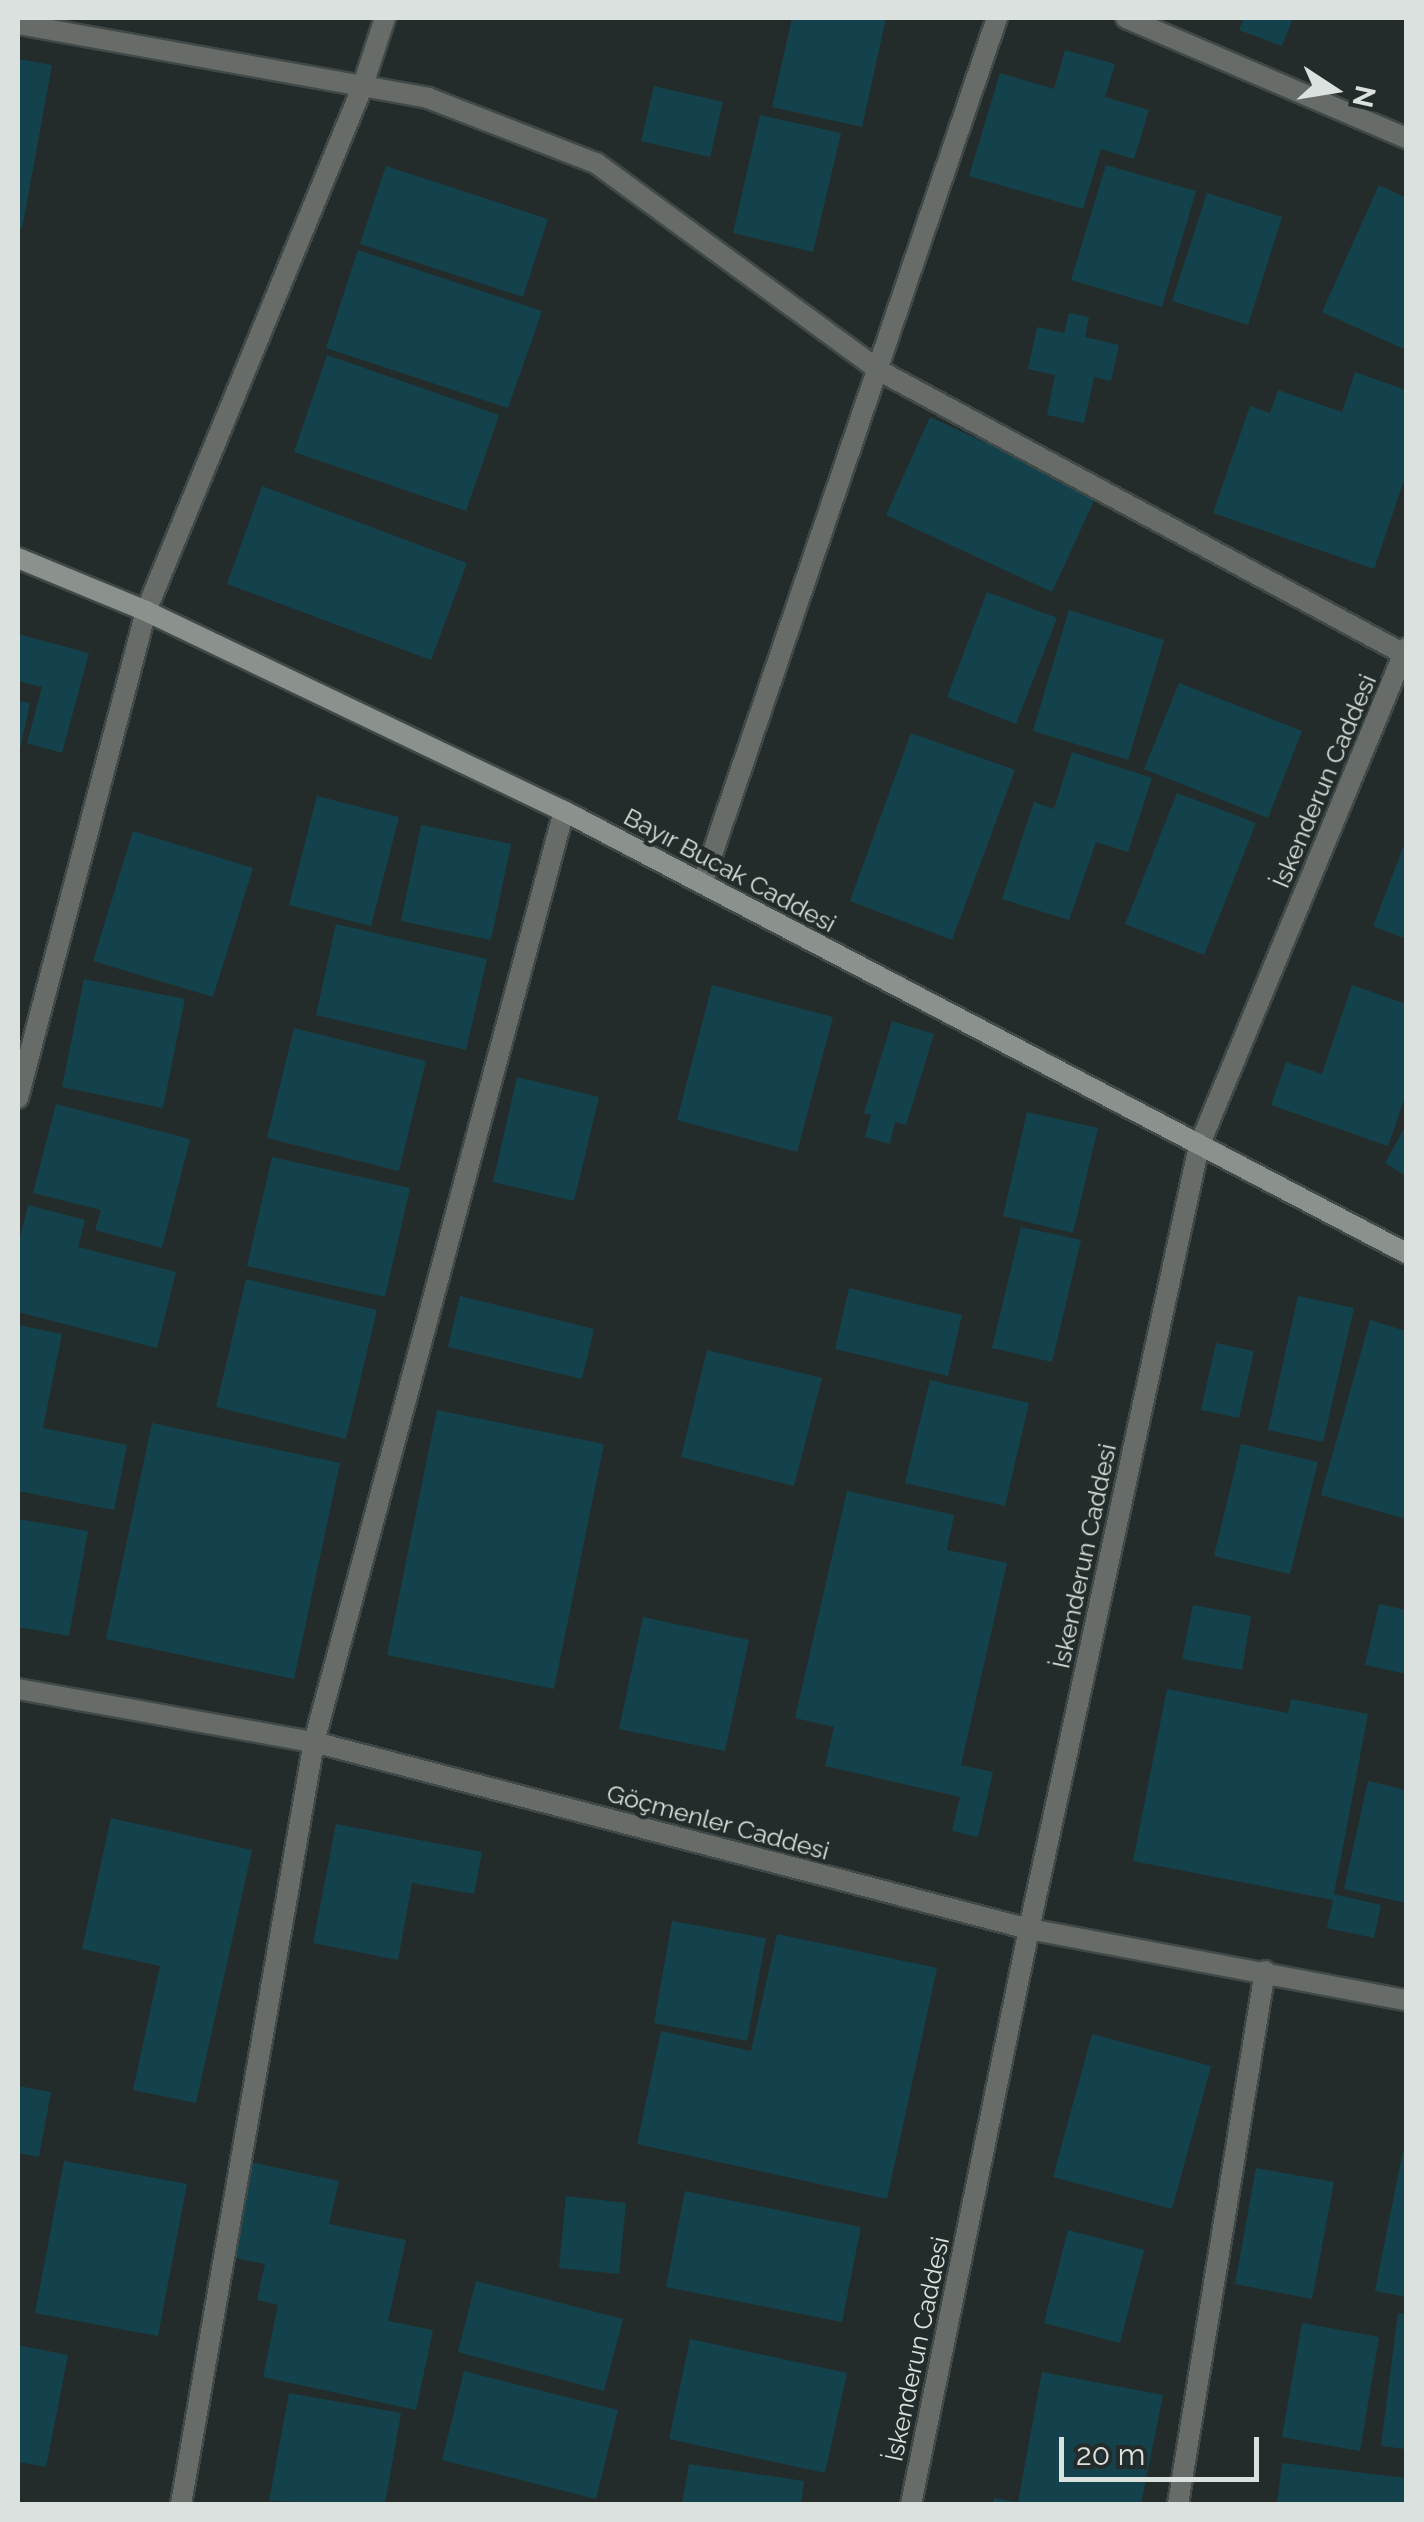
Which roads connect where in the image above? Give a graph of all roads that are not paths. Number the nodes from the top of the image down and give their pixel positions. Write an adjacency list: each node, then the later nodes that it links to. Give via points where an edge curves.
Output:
1 (385, 18): 5 (street)
2 (997, 18): 7 (street)
3 (1126, 18): 6 (street)
4 (18, 24): 5 (street)
5 (362, 88): 7 (street, via 428,98 596,163); 9 (street)
6 (1406, 138)
7 (880, 371): 10 (street); 12 (street)
8 (18, 558): 9 (street, Bayır Bucak Caddesi)
9 (146, 611): 11 (street, Bayır Bucak Caddesi); 13 (street)
10 (1405, 651): 14 (street, İskenderun Caddesi)
11 (564, 811): 12 (street, Bayır Bucak Caddesi); 17 (street)
12 (702, 884): 14 (street, Bayır Bucak Caddesi)
13 (18, 1098)
14 (1200, 1146): 15 (street, Bayır Bucak Caddesi); 18 (street, İskenderun Caddesi)
15 (1406, 1253)
16 (18, 1690): 17 (street, Göçmenler Caddesi)
17 (314, 1742): 18 (street, Göçmenler Caddesi); 21 (street)
18 (1028, 1928): 19 (street, Göçmenler Caddesi); 22 (street, İskenderun Caddesi)
19 (1265, 1970): 20 (street, Göçmenler Caddesi); 23 (street)
20 (1406, 2000)
21 (181, 2504)
22 (911, 2504)
23 (1178, 2504)

